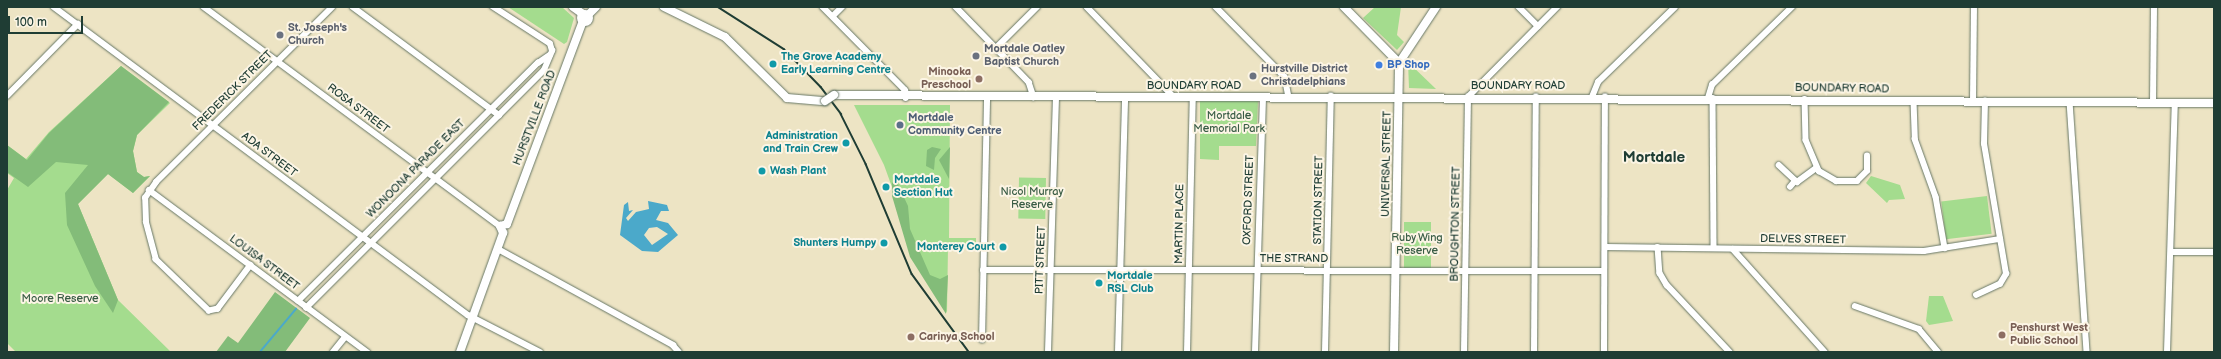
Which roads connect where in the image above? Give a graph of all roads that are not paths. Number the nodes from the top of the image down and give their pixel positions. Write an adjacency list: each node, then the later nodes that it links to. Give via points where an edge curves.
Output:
1 (54, 7): 25 (street, ADA STREET)
2 (204, 7): 29 (street, ROSA STREET)
3 (332, 7): 29 (street, FREDERICK STREET)
4 (353, 7): 56 (street)
5 (493, 7): 28 (street, via 543,37 552,47)
6 (573, 7): 24 (main road)
7 (596, 7): 24 (main road, HURSTVILLE ROAD)
8 (664, 7): 45 (main road, BOUNDARY ROAD, bridge, via 725,37 788,98 825,101 834,95)
9 (824, 7): 23 (street)
10 (842, 7): 23 (street)
11 (956, 7): 27 (street)
12 (1037, 7): 27 (street)
13 (1087, 7): 37 (street)
14 (1216, 7): 40 (street, via 1285,77)
15 (1344, 7): 30 (main road)
16 (1436, 7): 30 (main road)
17 (1519, 7): 26 (street)
18 (1557, 7): 26 (street)
19 (1675, 7): 43 (street, via 1598,82)
20 (1792, 7): 47 (street, via 1712,85)
21 (1974, 7): 50 (street)
22 (2154, 7): 53 (street)
23 (833, 16): 45 (street, via 905,90)
24 (585, 17): 67 (main road, HURSTVILLE ROAD)
25 (78, 24): 31 (street); 58 (street, ADA STREET)
26 (1538, 26): 41 (street)
27 (996, 48): 34 (street, via 1032,85)
28 (550, 55): 56 (street, WONOONA PARADE EAST); 57 (street, WONOONA PARADE EAST, via 544,70)
29 (277, 62): 58 (street, FREDERICK STREET); 62 (street, ROSA STREET)
30 (1399, 62): 33 (main road, UNIVERSAL STREET)
31 (7, 96)
32 (1331, 96): 33 (main road, BOUNDARY ROAD); 40 (main road, BOUNDARY ROAD); 82 (street, STATION STREET)
33 (1399, 96): 41 (main road, BOUNDARY ROAD); 86 (main road, UNIVERSAL STREET)
34 (1034, 97): 35 (main road, BOUNDARY ROAD); 46 (main road, BOUNDARY ROAD)
35 (1056, 97): 36 (main road, BOUNDARY ROAD); 84 (street, PITT STREET)
36 (1126, 97): 37 (main road, BOUNDARY ROAD); 85 (street)
37 (1174, 97): 38 (main road, BOUNDARY ROAD)
38 (1193, 97): 39 (main road, BOUNDARY ROAD); 80 (street, MARTIN PLACE)
39 (1263, 97): 40 (main road, BOUNDARY ROAD); 81 (street, OXFORD STREET)
40 (1289, 97)
41 (1468, 97): 42 (main road, BOUNDARY ROAD); 87 (street, BROUGHTON STREET)
42 (1536, 97): 43 (main road, BOUNDARY ROAD); 88 (street)
43 (1592, 97): 44 (main road, BOUNDARY ROAD)
44 (1605, 97): 47 (main road, BOUNDARY ROAD); 71 (street)
45 (906, 98): 46 (main road, BOUNDARY ROAD)
46 (987, 98): 83 (street)
47 (1711, 98): 48 (main road, BOUNDARY ROAD); 73 (street)
48 (1805, 99): 49 (main road, BOUNDARY ROAD); 61 (street, via 1806,140)
49 (1914, 101): 50 (main road, BOUNDARY ROAD); 74 (street, via 1915,139 1936,198)
50 (1973, 101): 51 (main road, BOUNDARY ROAD)
51 (1985, 101): 52 (main road, BOUNDARY ROAD); 69 (street, via 1984,140)
52 (2070, 102): 53 (main road, BOUNDARY ROAD); 114 (street)
53 (2153, 102): 54 (main road, BOUNDARY ROAD)
54 (2175, 103): 55 (main road, BOUNDARY ROAD); 77 (street)
55 (2214, 103)
56 (491, 109): 57 (street); 62 (street, WONOONA PARADE EAST)
57 (499, 115): 63 (street, WONOONA PARADE EAST)
58 (213, 125): 66 (street, FREDERICK STREET); 68 (street, ADA STREET)
59 (1867, 156): 61 (street, via 1866,174 1852,182 1836,182)
60 (1779, 165): 64 (street)
61 (1816, 168): 64 (street, via 1801,181)
62 (427, 173): 63 (street, ROSA STREET); 68 (street, WONOONA PARADE EAST)
63 (435, 178): 67 (street, ROSA STREET); 70 (street, WONOONA PARADE EAST)
64 (1795, 181): 65 (street)
65 (1790, 187)
66 (149, 190): 79 (street, LOUISA STREET); 79 (street, via 144,200 146,222 156,260 207,310 218,309)
67 (504, 228): 75 (main road, HURSTVILLE ROAD)
68 (362, 237): 70 (street, ADA STREET); 91 (street, WONOONA PARADE EAST)
69 (2000, 238): 74 (street, DELVES STREET); 90 (street, via 2005,280)
70 (371, 244): 93 (street, WONOONA PARADE EAST); 94 (street, ADA STREET)
71 (1605, 246): 72 (street, DELVES STREET); 89 (street)
72 (1658, 247): 73 (street, DELVES STREET); 111 (street, via 1660,273 1667,285)
73 (1714, 248): 76 (street, DELVES STREET)
74 (1945, 248): 76 (street, DELVES STREET, via 1924,251)
75 (498, 249): 94 (main road, HURSTVILLE ROAD); 101 (street, via 673,345)
76 (1733, 249): 112 (street)
77 (2171, 252): 78 (street); 115 (street)
78 (2214, 252)
79 (250, 265): 91 (street, LOUISA STREET)
80 (1189, 269): 81 (street, THE STRAND); 85 (street, THE STRAND); 104 (street, MARTIN PLACE)
81 (1257, 269): 82 (street, THE STRAND); 105 (street, OXFORD STREET)
82 (1327, 269): 86 (street, THE STRAND); 106 (street, STATION STREET)
83 (984, 270): 84 (street, THE STRAND); 96 (street)
84 (1051, 270): 85 (street, THE STRAND); 102 (street, PITT STREET)
85 (1121, 270): 103 (street)
86 (1396, 270): 87 (street, THE STRAND); 107 (main road, UNIVERSAL STREET)
87 (1465, 271): 88 (street, THE STRAND); 108 (street, BROUGHTON STREET)
88 (1535, 271): 89 (street, THE STRAND); 109 (street)
89 (1604, 271): 110 (street)
90 (1976, 296)
91 (298, 301): 93 (street, LOUISA STREET)
92 (1855, 306): 113 (street, via 1919,328)
93 (306, 308): 95 (street, LOUISA STREET)
94 (473, 317): 97 (street, ADA STREET); 100 (main road, HURSTVILLE ROAD)
95 (345, 337): 98 (street); 99 (street, LOUISA STREET)
96 (982, 340)
97 (537, 351)
98 (333, 352)
99 (366, 352)
100 (460, 352)
101 (679, 352)
102 (1048, 352)
103 (1118, 352)
104 (1187, 352)
105 (1255, 352)
106 (1325, 352)
107 (1394, 352)
108 (1464, 352)
109 (1534, 352)
110 (1604, 352)
111 (1730, 352)
112 (1824, 352)
113 (1938, 352)
114 (2086, 352)
115 (2167, 352)

